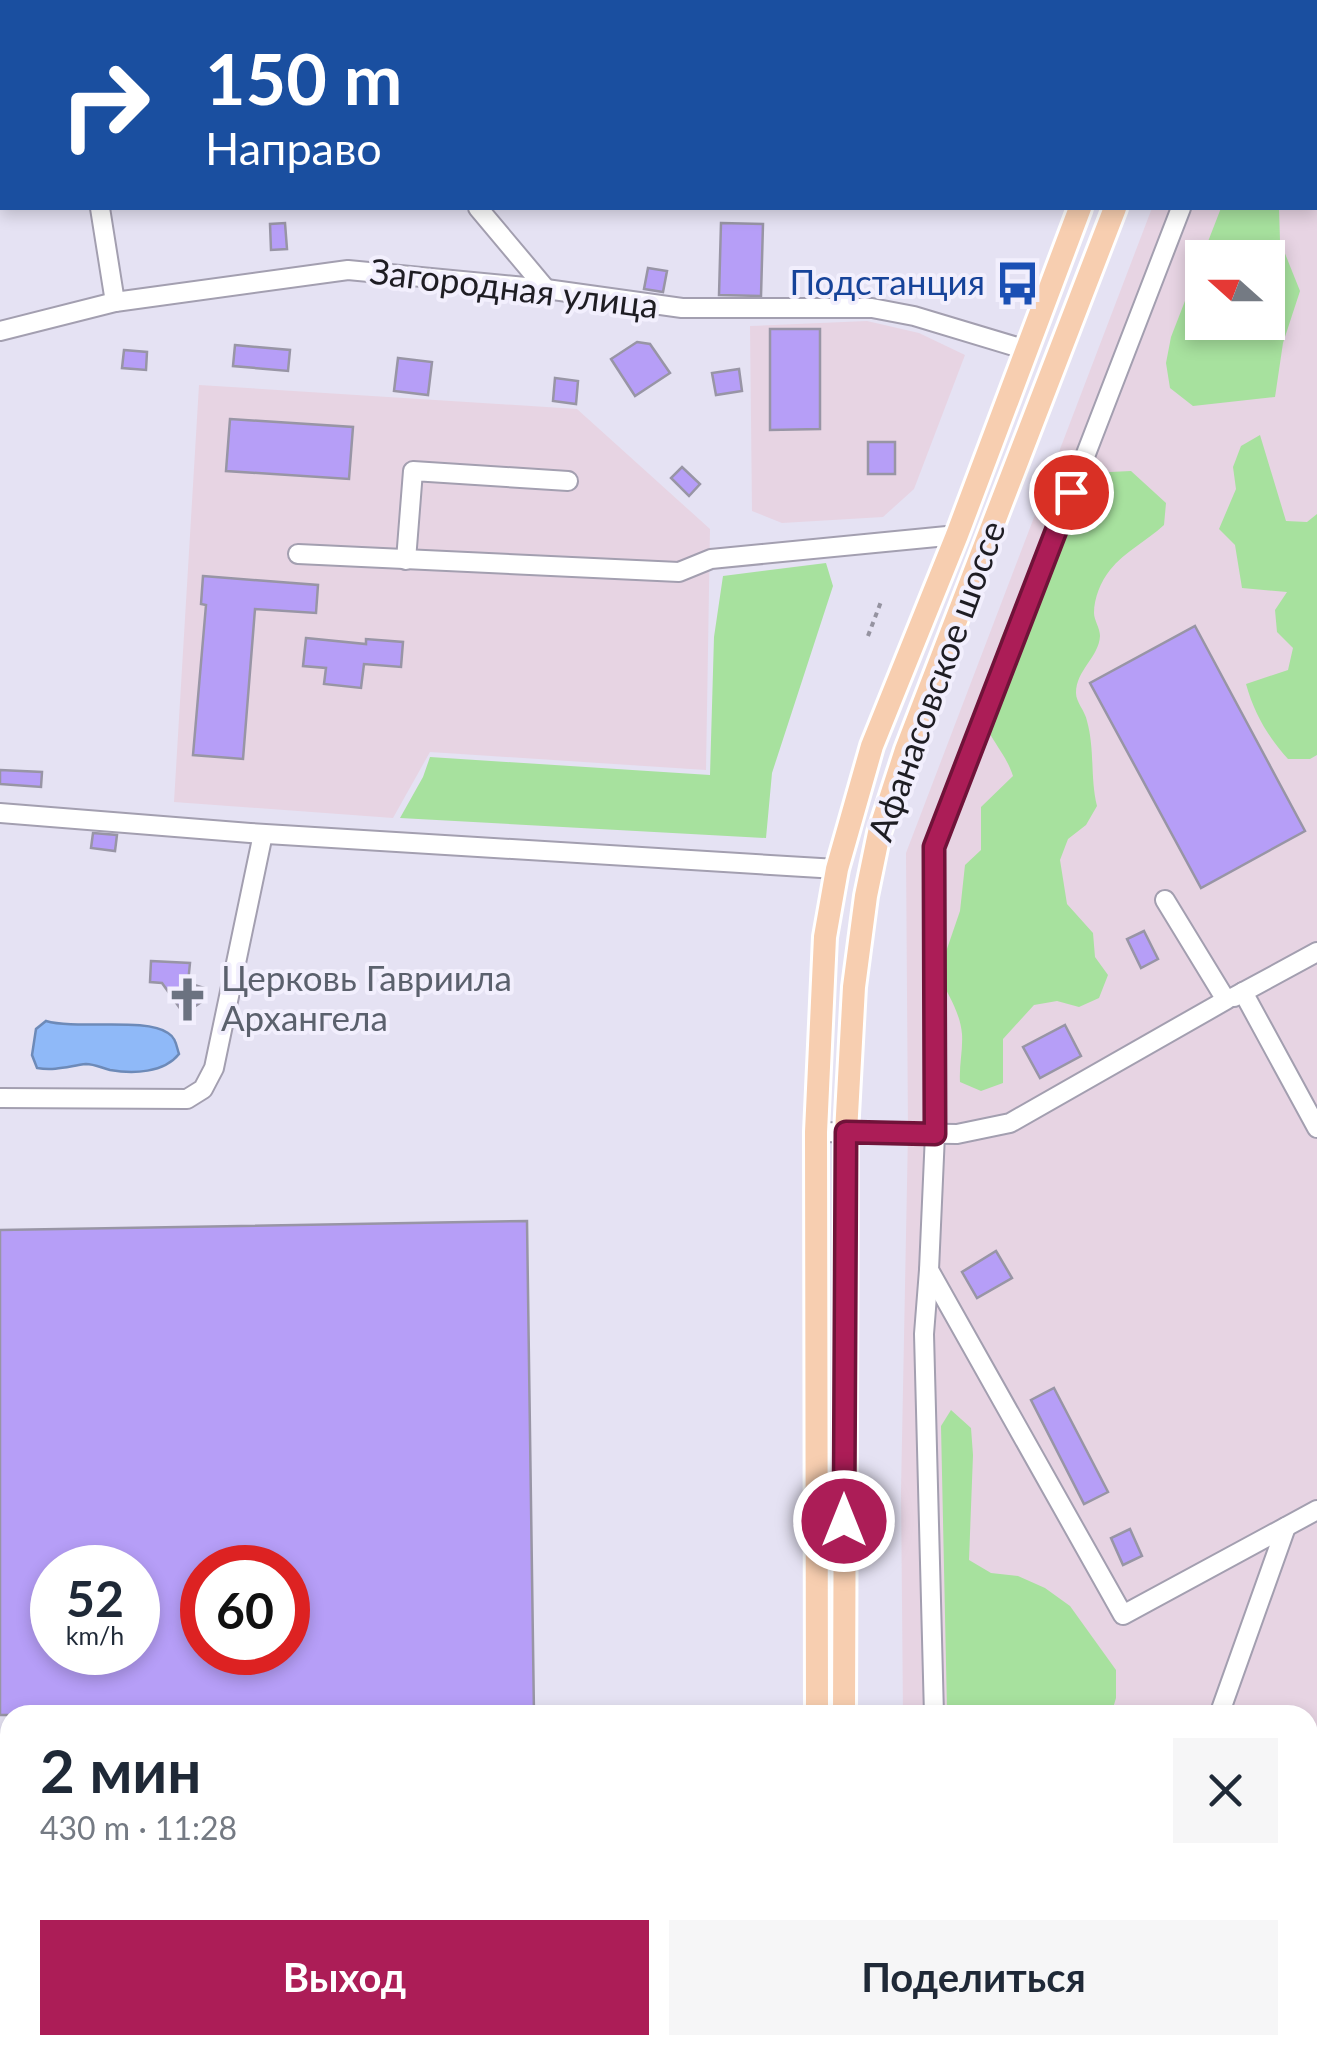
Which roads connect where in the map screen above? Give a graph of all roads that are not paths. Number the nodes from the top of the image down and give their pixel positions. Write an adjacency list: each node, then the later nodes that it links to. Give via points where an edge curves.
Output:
1 (100, 210): 7 (street)
2 (480, 210): 6 (street)
3 (1079, 210): 9 (main road, Афанасовское шоссе)
4 (1115, 210): 23 (main road, Афанасовское шоссе, via 879,833 854,988)
5 (1180, 210): 24 (street, via 934,847)
6 (546, 288): 7 (street, Загородная улица, via 348,270); 9 (street, Загородная улица, via 682,308 872,308)
7 (116, 302): 8 (street, Загородная улица)
8 (0, 331)
9 (1027, 350): 11 (main road, Афанасовское шоссе)
10 (568, 481): 13 (street, via 413,472)
11 (957, 534): 13 (street, via 711,558 679,572); 16 (main road, Афанасовское шоссе, via 872,746)
12 (298, 554): 13 (street)
13 (406, 560)
14 (0, 813): 15 (street)
15 (263, 834): 16 (street); 20 (street, via 214,1068 202,1089 187,1099)
16 (836, 868): 22 (main road, Афанасовское шоссе, via 825,936)
17 (1165, 900): 19 (street)
18 (1317, 952): 19 (street)
19 (1235, 996): 21 (street); 24 (street, via 1010,1123)
20 (0, 1098)
21 (1317, 1128)
22 (816, 1132): 23 (street); 28 (main road, Афанасовское шоссе)
23 (846, 1132): 24 (street); 29 (main road, Афанасовское шоссе)
24 (935, 1134): 25 (street)
25 (928, 1270): 27 (street, via 1123,1615); 30 (street)
26 (1317, 1510): 27 (street)
27 (1286, 1527): 31 (street)
28 (817, 1705)
29 (844, 1705)
30 (934, 1705)
31 (1223, 1705)

